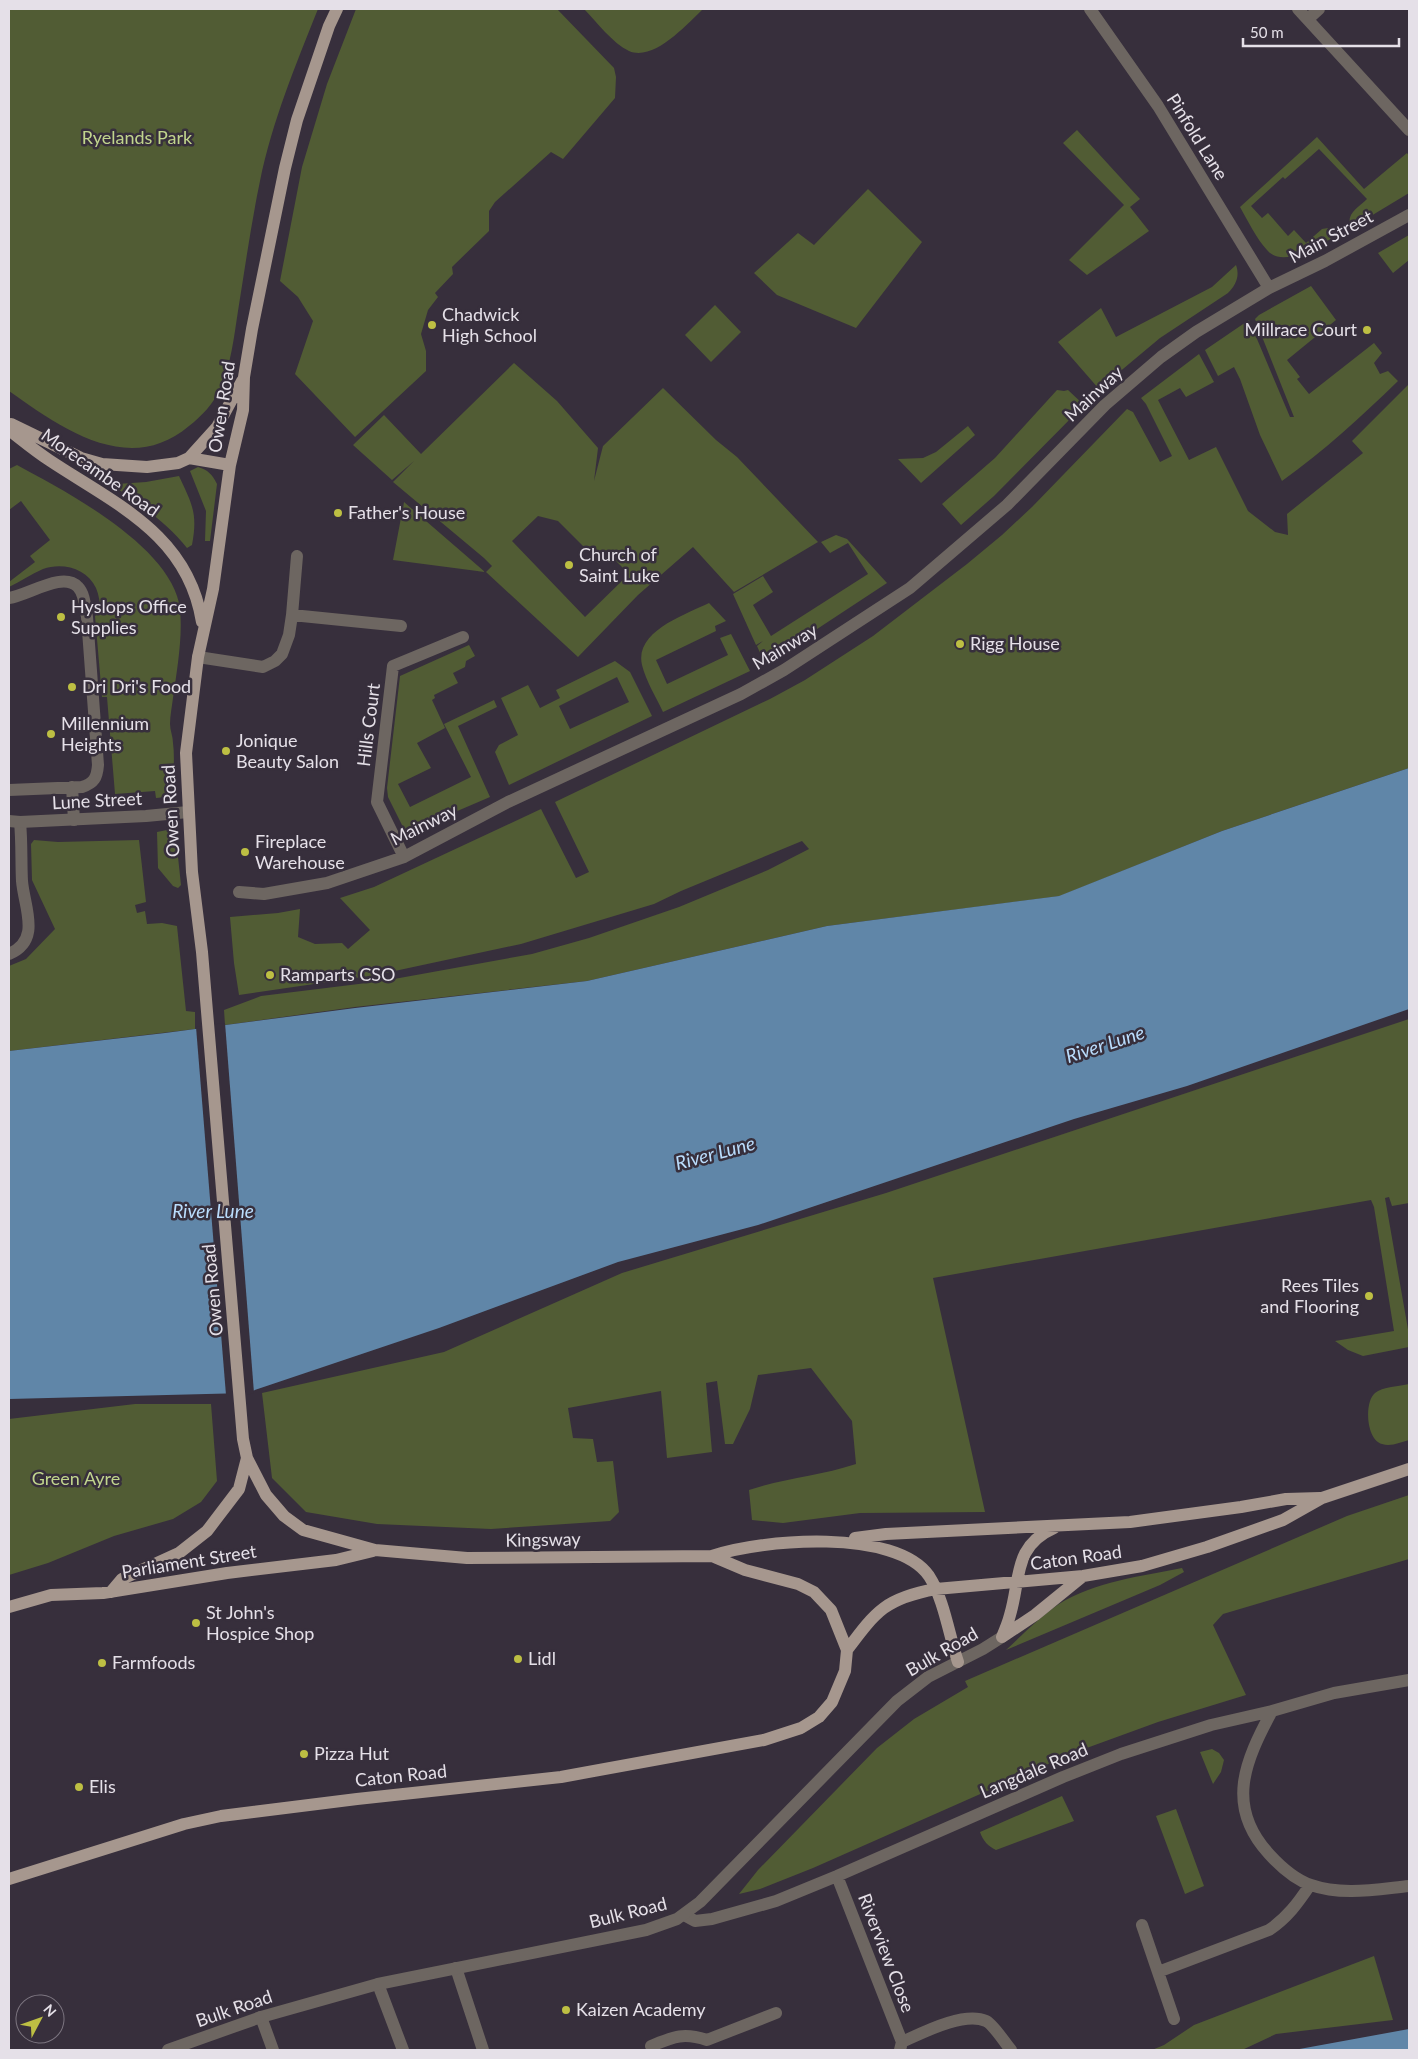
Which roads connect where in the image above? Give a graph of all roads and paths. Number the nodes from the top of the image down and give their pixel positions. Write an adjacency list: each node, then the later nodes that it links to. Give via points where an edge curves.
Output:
1 (337, 9): 9 (main road, Owen Road, via 297,120)
2 (1090, 9): 8 (street, Pinfold Lane, via 1158,106)
3 (1298, 9): 5 (street)
4 (1319, 9): 5 (street)
5 (1308, 19): 6 (street)
6 (1409, 130)
7 (1409, 215): 8 (street, Main Street)
8 (1269, 288): 26 (street, Mainway, via 1161,357 1105,405 1007,506 910,588 784,670 741,694 508,802)
9 (244, 377): 12 (main road, via 217,427); 13 (main road, Owen Road, via 243,410)
10 (9, 423): 12 (main road, via 73,455 102,464 147,467 178,463)
11 (9, 430): 18 (main road, Morecambe Road, via 145,523 179,561 191,581)
12 (189, 458): 13 (main road)
13 (230, 465): 18 (main road, Owen Road, via 213,589)
14 (297, 556): 16 (street)
15 (9, 598): 21 (street, via 22,596 58,580 70,582 82,595 87,617 98,765 95,780 90,785)
16 (292, 614): 17 (street); 20 (street, via 289,635 282,654 275,661 262,666)
17 (401, 626)
18 (203, 630): 20 (main road, Owen Road)
19 (463, 637): 26 (street, Hills Court, via 394,666 377,802)
20 (198, 657): 23 (main road, Owen Road, via 186,753)
21 (77, 787): 22 (street, Lune Street); 24 (street)
22 (9, 790)
23 (188, 812): 24 (street, Lune Street); 29 (main road, Owen Road)
24 (74, 820): 25 (street, Lune Street)
25 (14, 822): 28 (street, via 29,918 23,943)
26 (404, 857): 27 (street, Mainway, via 327,883 264,894)
27 (239, 892)
28 (9, 954)
29 (247, 1458): 34 (main road, Owen Road, via 266,1495 284,1516 303,1530); 39 (main road, via 238,1489 208,1531 179,1553 122,1579)
30 (1409, 1469): 31 (main road, Caton Road)
31 (1322, 1498): 32 (main road, Caton Road, via 1286,1499 1130,1522); 36 (main road, Caton Road, via 1283,1520 1207,1547 1142,1566)
32 (1060, 1525): 33 (main road, Caton Road, via 886,1534); 37 (main road, via 1030,1543 1023,1554)
33 (826, 1542): 35 (main road, via 731,1549); 38 (main road, via 864,1543 896,1553 922,1568)
34 (375, 1550): 35 (main road, Kingsway, via 467,1558); 39 (main road, Parliament Street, via 336,1560)
35 (712, 1556): 42 (main road, via 814,1592 831,1610)
36 (1083, 1576): 37 (main road, Caton Road); 41 (main road, via 1050,1604)
37 (1016, 1583): 38 (main road, Caton Road); 41 (main road)
38 (936, 1589): 42 (main road, Caton Road, via 896,1599 876,1612); 43 (main road)
39 (111, 1592): 40 (main road, Parliament Street, via 51,1595)
40 (9, 1607)
41 (1002, 1637): 43 (street, Bulk Road)
42 (847, 1650): 47 (main road, Caton Road, via 844,1671 832,1702 819,1717 801,1728 764,1740 561,1777 221,1816 184,1824)
43 (958, 1662): 50 (street, Bulk Road, via 928,1677 891,1707)
44 (1409, 1680): 45 (street, Langdale Road, via 1334,1693)
45 (1272, 1711): 46 (street, Langdale Road, via 1211,1725 1121,1754); 48 (street, via 1253,1746 1243,1780 1243,1802 1250,1826 1261,1846 1279,1865)
46 (837, 1876): 50 (street, Langdale Road, via 776,1901 712,1919 695,1921); 60 (street, Riverview Close)
47 (9, 1879)
48 (1310, 1885): 49 (street, via 1337,1890); 53 (street, via 1294,1908 1269,1930)
49 (1409, 1886)
50 (684, 1915): 52 (street, Bulk Road, via 667,1924 637,1932)
51 (1142, 1925): 53 (street)
52 (456, 1968): 54 (street, Bulk Road); 64 (street)
53 (1158, 1972): 57 (street)
54 (378, 1984): 56 (street, Bulk Road); 63 (street)
55 (776, 2013): 58 (street)
56 (261, 2017): 61 (street, Bulk Road); 62 (street)
57 (1174, 2019)
58 (709, 2045): 59 (street, via 693,2036 678,2035)
59 (651, 2046)
60 (901, 2046): 65 (street, Riverview Close, via 939,2026 972,2017 988,2021)
61 (168, 2050)
62 (273, 2050)
63 (403, 2050)
64 (483, 2050)
65 (1010, 2050)

